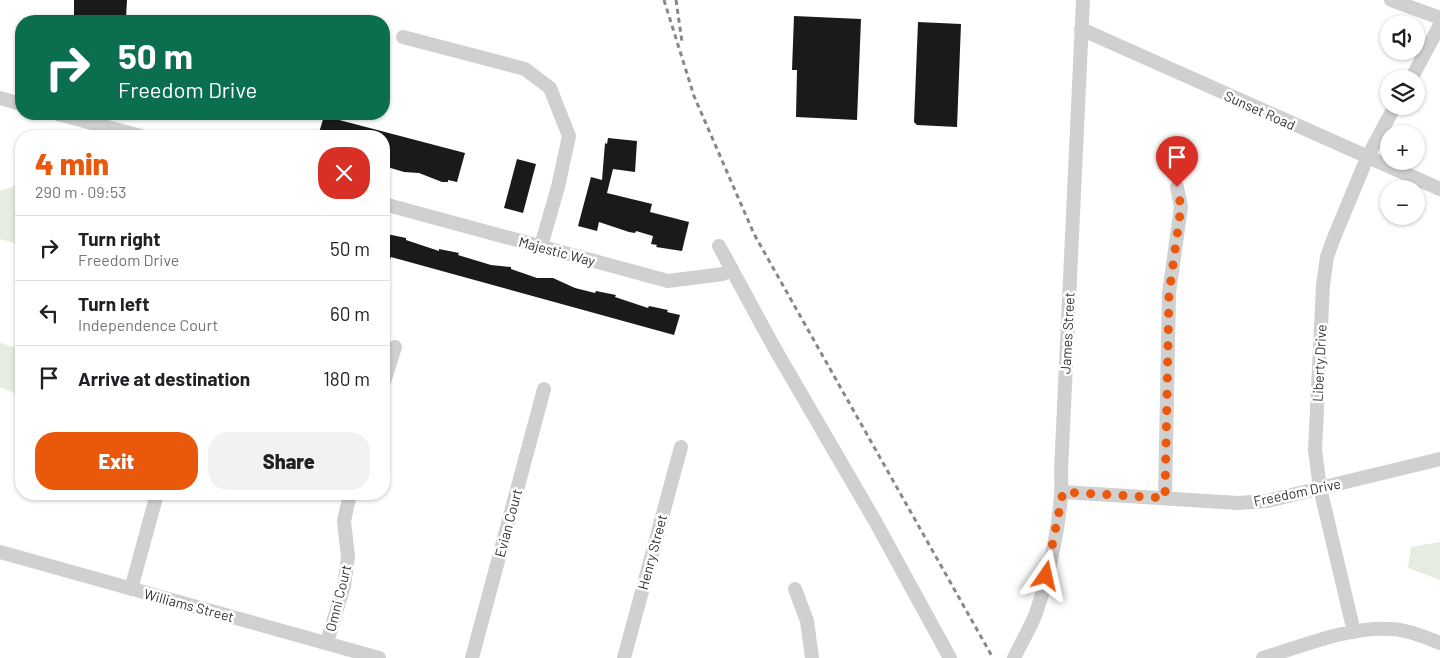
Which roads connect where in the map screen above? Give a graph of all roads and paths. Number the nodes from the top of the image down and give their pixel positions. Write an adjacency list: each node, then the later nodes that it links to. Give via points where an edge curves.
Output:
1 (1083, 0): 5 (street, James Street)
2 (1391, 0): 3 (street)
3 (1440, 18)
4 (1440, 25): 7 (street)
5 (1081, 29): 13 (street, Sunset Road); 26 (street, James Street, via 1061,461)
6 (403, 37): 17 (street, via 524,69 550,88 568,136)
7 (1416, 70)
8 (0, 98): 9 (street)
9 (15, 102)
10 (1391, 115): 13 (street, Liberty Drive)
11 (81, 120): 12 (street)
12 (118, 130)
13 (1367, 158): 15 (street, Sunset Road); 25 (street, Liberty Drive, via 1327,257 1323,285 1315,450)
14 (1177, 187): 27 (street, via 1181,207 1169,294)
15 (1440, 189)
16 (390, 206): 17 (street, Majestic Way)
17 (541, 246): 19 (street, Majestic Way, via 668,282 723,274)
18 (719, 246): 19 (street)
19 (732, 269): 40 (street)
20 (395, 347): 21 (street)
21 (390, 363)
22 (544, 389): 37 (street, Evian Court)
23 (681, 446): 38 (street, Henry Street)
24 (1440, 459): 25 (street, Freedom Drive)
25 (1320, 488): 27 (street, Freedom Drive, via 1238,503); 33 (street, Liberty Drive)
26 (1063, 492): 27 (street, Freedom Drive); 41 (street, James Street, via 1035,614)
27 (1165, 498)
28 (156, 500): 31 (street)
29 (349, 500): 34 (street, Omni Court, via 344,521 348,557 344,586)
30 (0, 552): 31 (street, Williams Street)
31 (132, 589): 34 (street, Williams Street)
32 (795, 589): 39 (street, via 806,621)
33 (1354, 632): 35 (street, via 1392,629); 42 (street)
34 (327, 642): 36 (street, Williams Street)
35 (1440, 644)
36 (379, 658)
37 (472, 658)
38 (624, 658)
39 (812, 658)
40 (950, 658)
41 (1014, 658)
42 (1262, 658)

